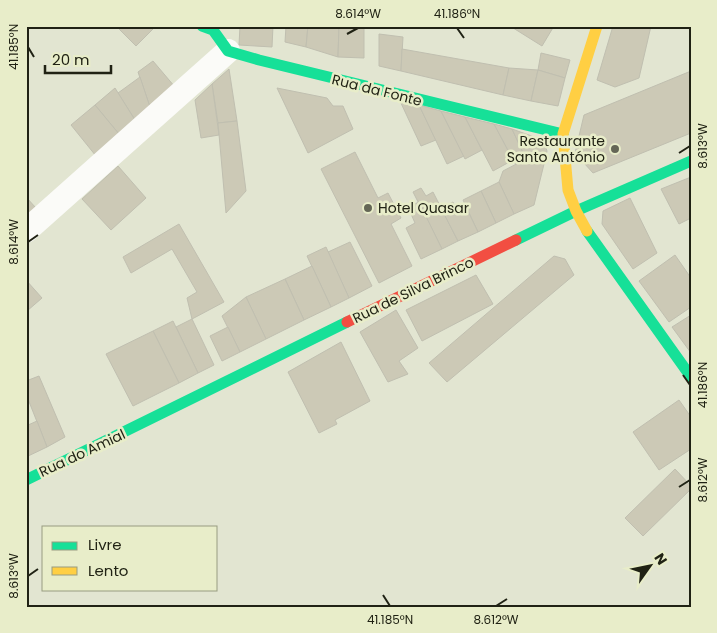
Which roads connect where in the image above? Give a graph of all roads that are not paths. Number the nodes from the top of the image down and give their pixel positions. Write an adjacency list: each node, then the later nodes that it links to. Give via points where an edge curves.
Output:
1 (210, 27): 3 (street)
2 (595, 27): 4 (street)
3 (228, 51): 4 (street, Rua da Fonte); 7 (street)
4 (563, 134): 6 (street, via 568,190)
5 (691, 161): 6 (street, Rua de Silva Brinco)
6 (576, 211): 8 (street); 9 (street, Rua de Silva Brinco)
7 (26, 231)
8 (691, 377)
9 (138, 426): 10 (street, Rua do Amial)
10 (26, 480)

